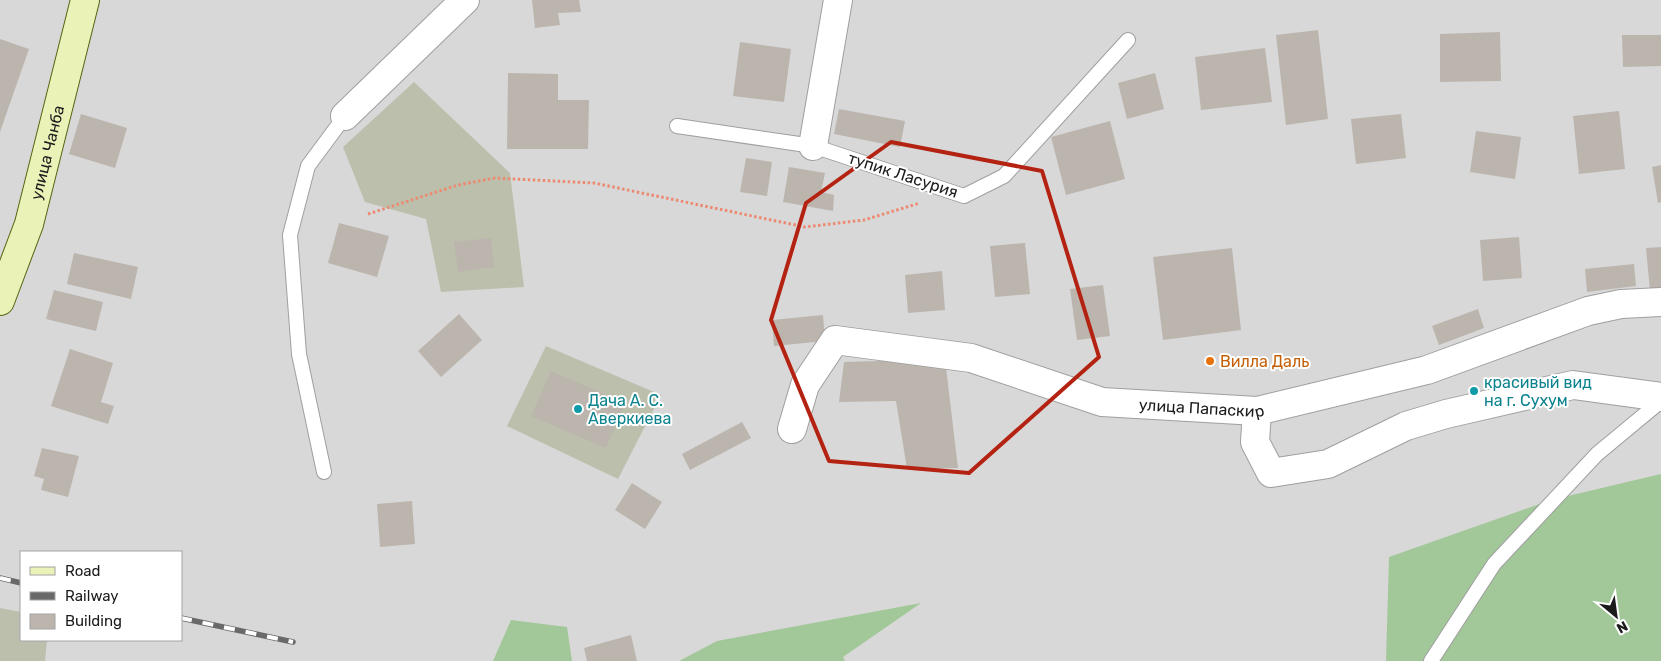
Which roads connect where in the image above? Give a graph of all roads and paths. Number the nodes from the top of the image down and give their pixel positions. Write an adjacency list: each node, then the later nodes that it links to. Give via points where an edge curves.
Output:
1 (85, 0): 10 (street, улица Чанба, via 29,224)
2 (465, 0): 5 (street)
3 (838, 0): 7 (street)
4 (1128, 40): 7 (lane, тупик Ласурия, via 1004,176 964,196)
5 (345, 116): 16 (lane, via 308,166 290,235 299,354)
6 (677, 126): 7 (lane, тупик Ласурия)
7 (812, 146)
8 (922, 202): 9 (path, via 864,220 805,227 594,183 494,178)
9 (368, 214)
10 (0, 301)
11 (1661, 302): 14 (street, улица Папаскир, via 1620,304 1588,311 1427,370)
12 (1661, 397): 14 (street, via 1573,385 1446,414 1406,426 1328,464 1271,473 1255,442)
13 (1661, 401): 17 (lane, via 1598,454 1494,564)
14 (1257, 411): 15 (street, улица Папаскир, via 1102,402 970,358 835,340 805,385)
15 (792, 429)
16 (324, 472)
17 (1431, 661)

